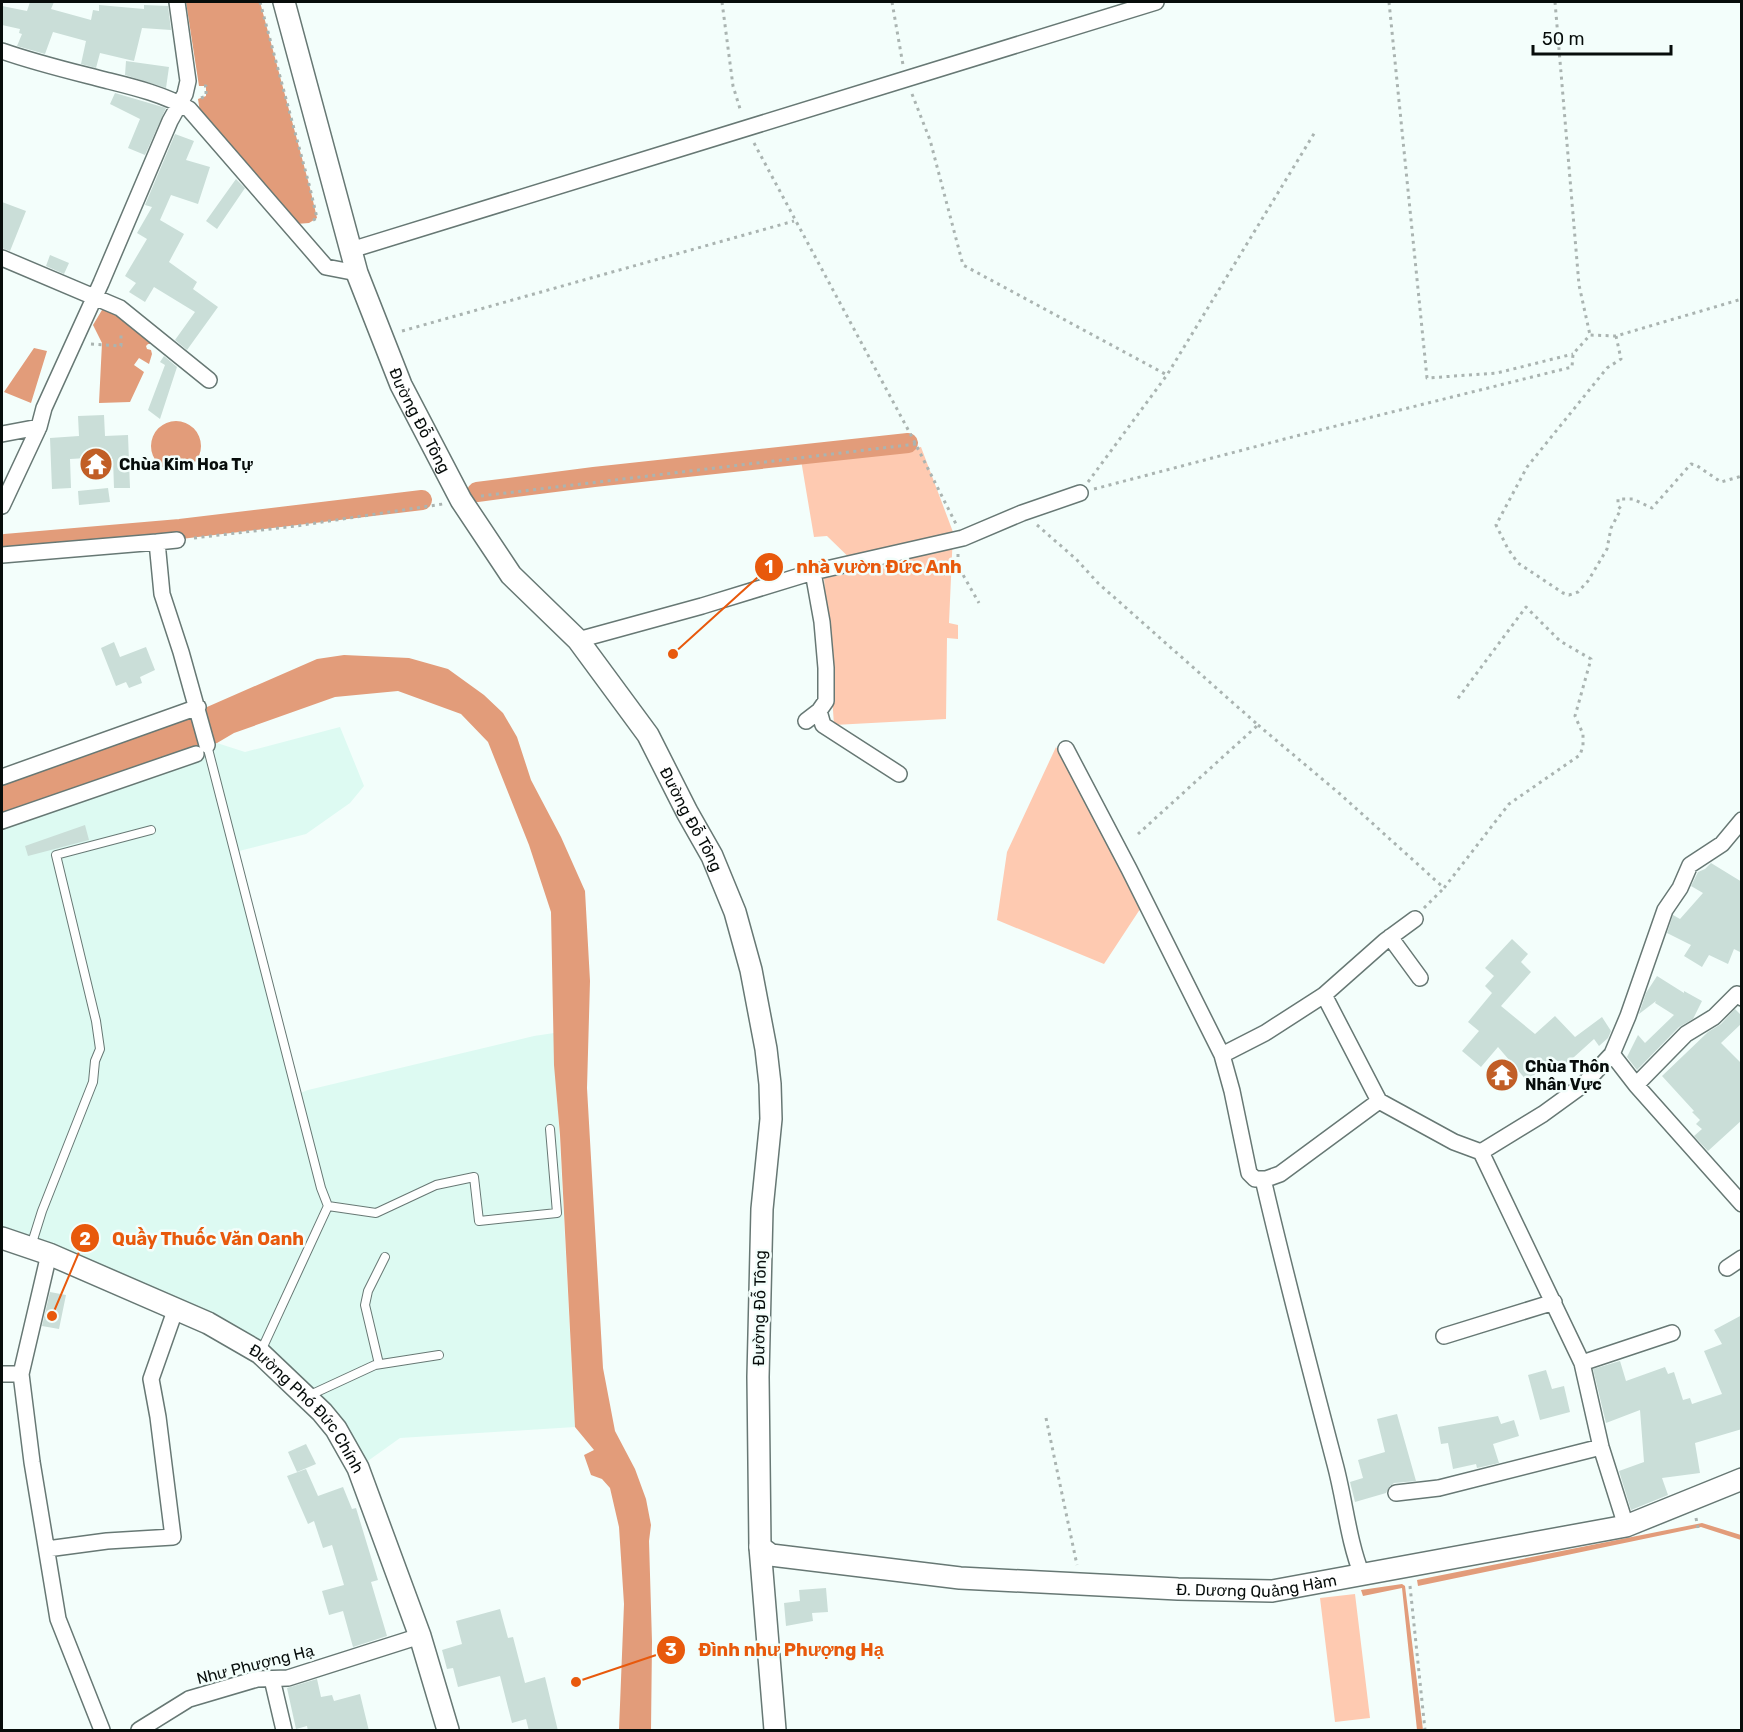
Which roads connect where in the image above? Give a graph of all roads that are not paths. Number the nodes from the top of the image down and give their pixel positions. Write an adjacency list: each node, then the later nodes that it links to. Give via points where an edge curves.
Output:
1 (177, 2): 5 (street, via 188,81)
2 (284, 2): 6 (main road, Đường Đỗ Tông)
3 (1156, 2): 6 (street)
4 (2, 51): 5 (street)
5 (180, 104): 8 (street, via 189,109 326,267); 9 (street)
6 (351, 250): 8 (main road, Đường Đỗ Tông)
7 (2, 258): 9 (street)
8 (357, 273): 19 (main road, Đường Đỗ Tông, via 401,385 461,500 511,575)
9 (95, 297): 10 (street, via 130,315); 11 (street)
10 (209, 380)
11 (39, 427): 12 (street); 14 (street)
12 (2, 434)
13 (1080, 493): 18 (street, via 963,538)
14 (2, 506)
15 (177, 540): 16 (street)
16 (157, 542): 17 (street); 20 (street, via 162,594)
17 (2, 555)
18 (813, 572): 19 (street); 21 (street, via 826,668 826,701)
19 (578, 640): 64 (main road, Đường Đỗ Tông, via 648,735 712,856 735,912 751,970 766,1049 771,1119 762,1214 758,1377)
20 (198, 708): 24 (street); 26 (street)
21 (819, 711): 22 (street); 25 (street, via 823,726)
22 (806, 722)
23 (1066, 749): 36 (street)
24 (202, 750): 28 (street); 43 (lane)
25 (899, 774)
26 (2, 777)
27 (1742, 820): 35 (street, via 1722,844 1690,865 1665,910)
28 (2, 821)
29 (151, 830): 45 (lane, via 56,855 100,1050 93,1082 42,1211)
30 (1415, 918): 31 (street)
31 (1390, 937): 32 (street); 33 (street)
32 (1420, 978)
33 (1324, 995): 36 (street); 38 (street)
34 (1742, 998): 37 (street, via 1737,994 1714,1017 1686,1034)
35 (1612, 1054): 37 (street); 40 (street, via 1582,1086)
36 (1222, 1055): 41 (street, via 1249,1173 1255,1179)
37 (1636, 1084): 42 (street)
38 (1379, 1101): 40 (street, via 1454,1142); 41 (street, via 1280,1174)
39 (550, 1129): 43 (lane, via 556,1213 478,1221 474,1177 436,1185 376,1213)
40 (1481, 1152): 49 (street)
41 (1263, 1179): 66 (street)
42 (1739, 1195)
43 (328, 1206): 53 (lane)
44 (2, 1238): 45 (main road, Đường Phó Đức Chính)
45 (40, 1251): 50 (main road, Đường Phó Đức Chính); 58 (street)
46 (385, 1257): 56 (lane, via 368,1291 366,1305)
47 (1742, 1258): 48 (street)
48 (1727, 1268)
49 (1554, 1302): 52 (street); 55 (street)
50 (176, 1308): 53 (main road, Đường Phó Đức Chính); 65 (street, via 151,1379 173,1537)
51 (1672, 1333): 55 (street)
52 (1444, 1336)
53 (260, 1353): 59 (main road, Đường Phó Đức Chính)
54 (439, 1355): 56 (lane)
55 (1582, 1363): 60 (street)
56 (379, 1364): 59 (lane)
57 (2, 1374): 58 (street)
58 (21, 1374): 65 (street)
59 (307, 1396): 67 (main road, Đường Phó Đức Chính, via 336,1429 358,1468)
60 (1601, 1447): 62 (street, via 1439,1488); 63 (street)
61 (1742, 1479): 63 (main road, Đ. Dương Quảng Hàm)
62 (1396, 1493)
63 (1626, 1526): 66 (main road, Đ. Dương Quảng Hàm)
64 (760, 1547): 66 (main road, Đ. Dương Quảng Hàm, via 771,1555 874,1569 1081,1584 1272,1591); 73 (main road, Đường Đỗ Tông)
65 (47, 1549): 69 (street, via 58,1619)
66 (1362, 1575)
67 (420, 1636): 68 (street, Như Phượng Hạ, via 288,1678); 72 (main road, Đường Phó Đức Chính)
68 (272, 1679): 70 (street, Như Phượng Hạ, via 257,1679 189,1699); 71 (street)
69 (102, 1731)
70 (139, 1731)
71 (284, 1731)
72 (448, 1731)
73 (774, 1731)

